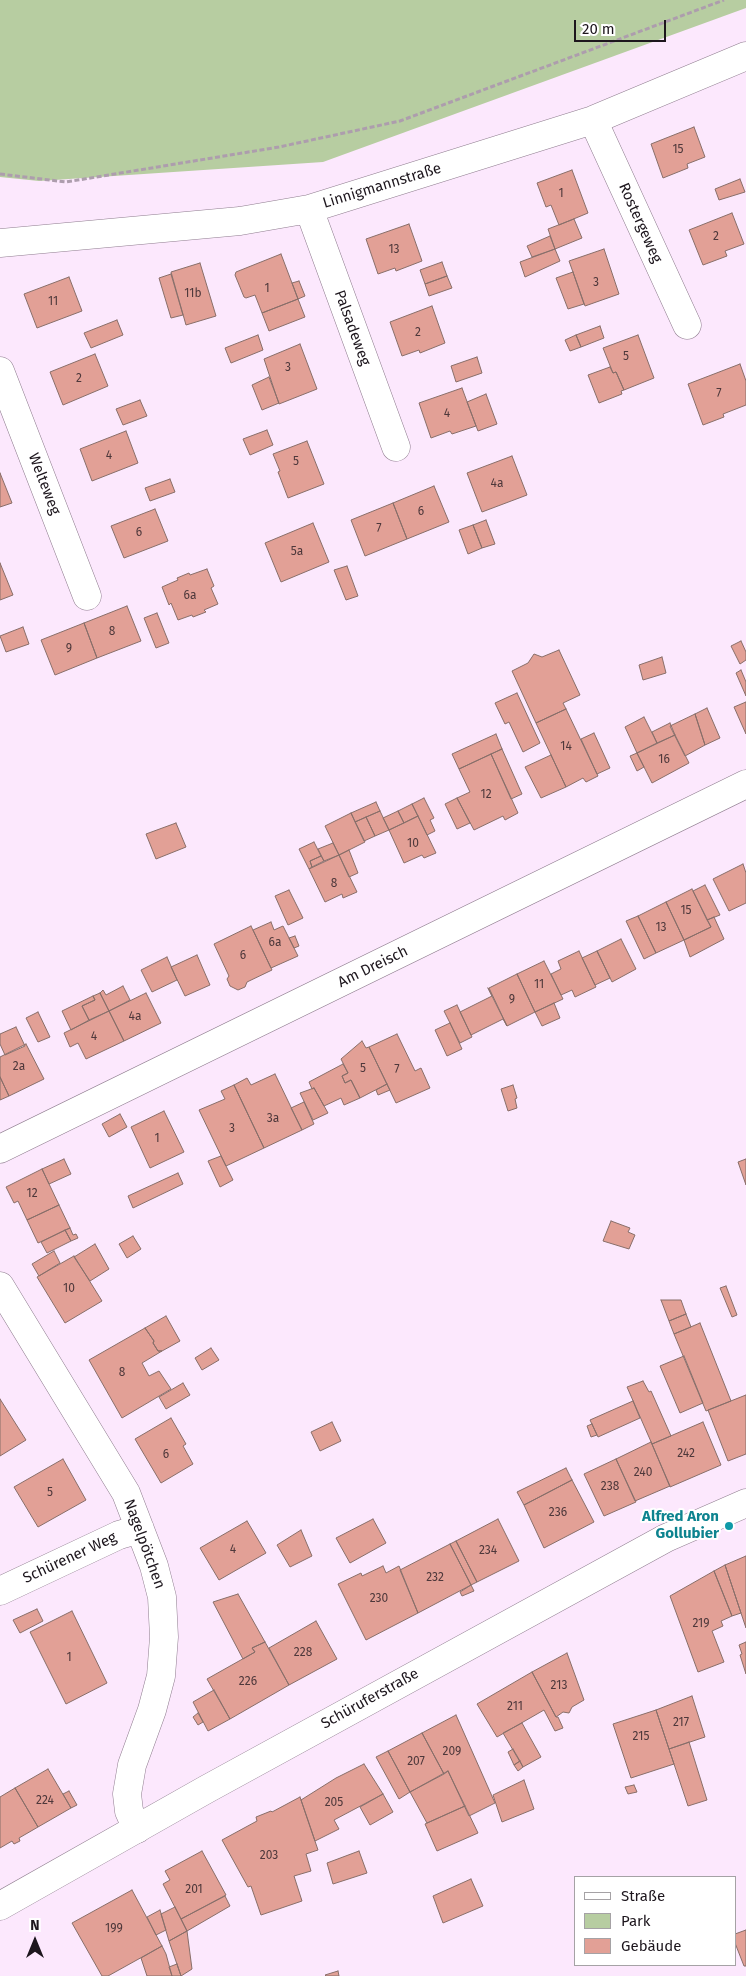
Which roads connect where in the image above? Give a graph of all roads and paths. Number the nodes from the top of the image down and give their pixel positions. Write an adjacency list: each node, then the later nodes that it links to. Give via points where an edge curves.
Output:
1 (724, 0): 4 (path, via 400,121 279,147 66,182)
2 (746, 56): 3 (street, Linnigmannstraße)
3 (593, 120): 5 (street, Linnigmannstraße); 7 (street, Rostergeweg)
4 (0, 174)
5 (309, 209): 6 (street, Linnigmannstraße, via 240,221); 9 (street, Palsadeweg)
6 (0, 243)
7 (687, 326)
8 (0, 372): 10 (street, Welteweg)
9 (396, 447)
10 (87, 596)
11 (746, 784): 12 (street, Am Dreisch)
12 (0, 1149)
13 (0, 1286): 15 (street, Nagelpötchen, via 126,1493)
14 (746, 1503): 17 (street, Schüruferstraße, via 666,1538)
15 (140, 1529): 16 (street, Schürener Weg, via 119,1535); 17 (street, Nagelpötchen, via 162,1597 164,1638 161,1676 132,1765 127,1794 129,1811)
16 (0, 1591)
17 (137, 1829): 18 (street, Schüruferstraße)
18 (0, 1906)

